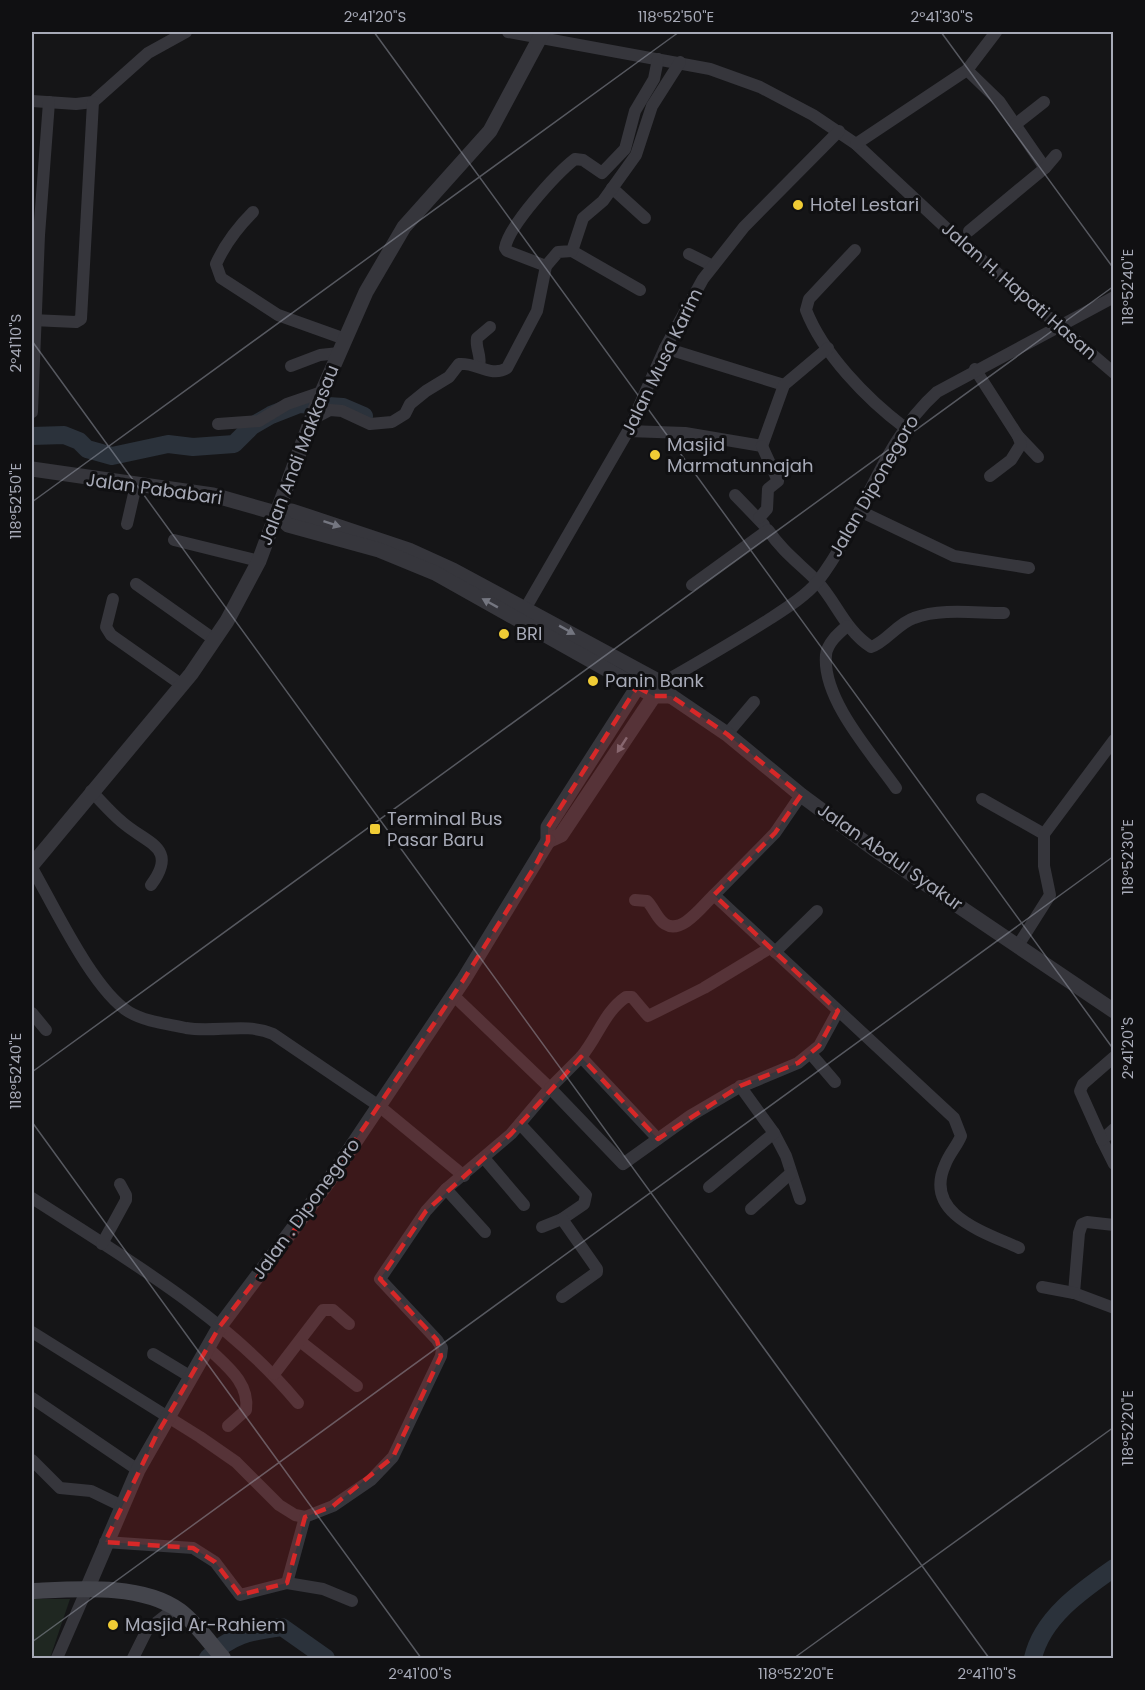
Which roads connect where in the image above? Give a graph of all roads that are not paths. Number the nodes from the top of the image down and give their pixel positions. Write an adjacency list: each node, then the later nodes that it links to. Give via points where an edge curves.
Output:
1 (186, 32): 9 (street, via 148,53)
2 (508, 32): 4 (street, Jalan H. Hapati Hasan)
3 (996, 32): 6 (street)
4 (542, 35): 5 (street, Jalan H. Hapati Hasan); 30 (street, Jalan Andi Makkasau, via 490,131 404,227 366,292)
5 (669, 61): 12 (street, Jalan H. Hapati Hasan, via 710,69 760,87); 16 (street, via 635,111 625,149); 16 (street, via 636,155)
6 (967, 69): 11 (street); 13 (street)
7 (32, 101): 8 (street)
8 (49, 102): 9 (street); 27 (street)
9 (93, 102): 27 (street, via 82,318 78,322)
10 (1044, 102): 11 (street)
11 (1016, 124): 15 (street)
12 (839, 131): 13 (street, Jalan H. Hapati Hasan); 24 (street, Jalan Musa Karim, via 744,227)
13 (856, 144): 28 (street, Jalan H. Hapati Hasan, via 961,242)
14 (1056, 155): 15 (street)
15 (1045, 168): 19 (street)
16 (610, 180): 18 (street); 21 (street, via 583,218); 23 (street, via 583,160 575,159 526,210 505,248)
17 (253, 212): 30 (street, via 221,253 216,264 221,278 278,315)
18 (645, 218)
19 (969, 231)
20 (855, 250): 32 (street, via 805,305)
21 (572, 251): 23 (street, via 558,252); 25 (street)
22 (689, 254): 24 (street)
23 (546, 266): 33 (street, via 537,311 507,368 497,372)
24 (713, 266): 31 (street, Jalan Musa Karim)
25 (640, 290)
26 (1113, 297): 28 (street, Jalan Diponegoro)
27 (33, 320): 39 (street)
28 (1060, 326): 35 (street, Jalan Diponegoro); 36 (street, Jalan H. Hapati Hasan)
29 (490, 327): 33 (street, via 475,344)
30 (342, 346): 34 (street); 38 (street, Jalan Andi Makkasau)
31 (665, 348): 37 (street); 42 (street, Jalan Musa Karim)
32 (828, 348): 37 (street); 41 (street, via 879,408)
33 (480, 363): 38 (street, via 456,366 449,377 392,422 370,424 342,411)
34 (291, 366)
35 (975, 369): 41 (street, Jalan Diponegoro, via 937,392); 43 (street)
36 (1113, 374)
37 (784, 385): 44 (street)
38 (316, 406): 40 (street, via 287,405 259,421); 51 (street, Jalan Andi Makkasau)
39 (32, 412)
40 (218, 424)
41 (904, 427): 50 (street, Jalan Diponegoro)
42 (628, 431): 44 (street, via 685,432); 62 (street, Jalan Musa Karim)
43 (1018, 436): 45 (street); 47 (street, via 1021,444 1011,460)
44 (762, 446): 52 (street, via 778,482 768,489 767,509)
45 (1038, 457)
46 (32, 469): 48 (street, Jalan Pababari)
47 (990, 476)
48 (136, 485): 51 (street, Jalan Pababari, via 213,495); 53 (street)
49 (735, 495): 52 (street)
50 (862, 512): 57 (street, via 954,556); 58 (street, Jalan Diponegoro)
51 (276, 513): 56 (street, Jalan Andi Makkasau); 62 (street, Jalan Abdul Syakur, via 288,525 379,550)
52 (759, 518): 54 (street)
53 (127, 524)
54 (768, 530): 58 (street, via 781,549); 60 (street)
55 (174, 540): 56 (street)
56 (259, 561): 65 (street, Jalan Andi Makkasau)
57 (1029, 568)
58 (818, 582): 64 (street); 69 (street, Jalan Diponegoro, via 788,607)
59 (136, 584): 65 (street)
60 (692, 585)
61 (113, 599): 67 (street, via 106,627 111,635)
62 (523, 613): 66 (street, Jalan Abdul Syakur, one-way to 66); 68 (street, Jalan Abdul Syakur)
63 (1004, 613): 64 (street, via 914,618 871,646)
64 (847, 626): 73 (street, via 832,640 826,655 832,690 850,726)
65 (215, 640): 67 (street, Jalan Andi Makkasau)
66 (646, 673): 68 (street); 69 (street, Jalan Abdul Syakur)
67 (182, 685): 74 (street, Jalan Andi Makkasau)
68 (637, 687): 69 (street, Jalan Abdul Syakur); 78 (street, via 548,827)
69 (662, 692): 71 (street, Jalan Abdul Syakur); 78 (street, Jalan Diponegoro, one-way to 78, via 561,835)
70 (754, 702): 71 (street)
71 (727, 734): 75 (street, Jalan Abdul Syakur)
72 (1113, 740): 77 (street)
73 (896, 788)
74 (91, 791): 79 (street, Jalan Andi Makkasau); 80 (street, via 121,821 159,849 163,863)
75 (801, 795): 81 (street, via 775,833); 84 (street, Jalan Abdul Syakur)
76 (982, 799): 77 (street)
77 (1044, 834): 84 (street, via 1044,866 1050,895)
78 (548, 841): 86 (street, Jalan . Diponegoro)
79 (32, 867): 97 (street, via 94,973 130,1013 190,1028 263,1030)
80 (151, 885)
81 (714, 895): 82 (street, via 684,923 672,927 660,919 650,903); 85 (street)
82 (635, 900)
83 (817, 911): 85 (street)
84 (1017, 947): 88 (street, Jalan Abdul Syakur)
85 (773, 950): 87 (street); 92 (street, via 648,1016 632,997 626,997 608,1013)
86 (453, 995): 96 (street); 97 (street, Jalan . Diponegoro)
87 (838, 1011): 91 (street); 119 (street, via 958,1124 961,1136 939,1183 944,1204 971,1226)
88 (1113, 1011)
89 (32, 1014): 90 (street)
90 (46, 1030)
91 (811, 1054): 94 (street); 95 (street)
92 (581, 1057): 96 (street); 101 (street)
93 (1113, 1057): 102 (street, via 1080,1091)
94 (835, 1082)
95 (740, 1086): 100 (street); 101 (street)
96 (550, 1088): 98 (street); 101 (street, via 621,1163)
97 (379, 1106): 105 (street); 125 (street, Jalan . Diponegoro, via 298,1225)
98 (520, 1124): 103 (street); 114 (street, via 585,1193 584,1204)
99 (1113, 1129): 102 (street)
100 (774, 1132): 106 (street); 108 (street)
101 (658, 1139)
102 (1102, 1140): 104 (street)
103 (484, 1158): 105 (street); 112 (street)
104 (1113, 1164)
105 (461, 1172): 109 (street)
106 (791, 1173): 111 (street); 113 (street)
107 (120, 1184): 118 (street, via 126,1200)
108 (709, 1187)
109 (446, 1189): 117 (street); 140 (street, via 426,1211 380,1279 437,1340 441,1356 393,1457 371,1480 333,1506)
110 (32, 1198): 118 (street)
111 (800, 1199)
112 (525, 1205)
113 (751, 1209)
114 (562, 1219): 116 (street); 122 (street, via 597,1269)
115 (1113, 1225): 121 (street, via 1082,1224)
116 (542, 1227)
117 (485, 1232)
118 (102, 1244): 125 (street)
119 (1019, 1248)
120 (1042, 1287): 121 (street)
121 (1074, 1293): 123 (street)
122 (562, 1297)
123 (1113, 1308)
124 (349, 1324): 127 (street, via 327,1308)
125 (220, 1326): 128 (street, Jalan . Diponegoro); 130 (street)
126 (32, 1332): 135 (street)
127 (301, 1342): 130 (street); 132 (street)
128 (207, 1347): 131 (street, Jalan . Diponegoro); 136 (street, via 245,1392 246,1410)
129 (153, 1354): 131 (street)
130 (274, 1374): 134 (street)
131 (191, 1377): 135 (street, Jalan . Diponegoro)
132 (357, 1386)
133 (32, 1398): 138 (street)
134 (298, 1403)
135 (168, 1416): 138 (street, Jalan . Diponegoro); 140 (street, via 236,1462 286,1511)
136 (228, 1426)
137 (32, 1460): 139 (street, via 60,1488 91,1491)
138 (138, 1470): 139 (street, Jalan . Diponegoro)
139 (122, 1506): 141 (street, Jalan . Diponegoro)
140 (305, 1517): 142 (street)
141 (105, 1542): 142 (street, via 193,1548 215,1562 240,1595); 143 (street, Jalan . Diponegoro)
142 (287, 1583): 145 (street, via 323,1589)
143 (87, 1588): 144 (main road); 146 (main road, via 143,1595); 147 (street)
144 (32, 1591)
145 (352, 1601)
146 (175, 1608): 148 (street, via 147,1630); 149 (main road, via 190,1619)
147 (57, 1659)
148 (133, 1659)
149 (223, 1659)

